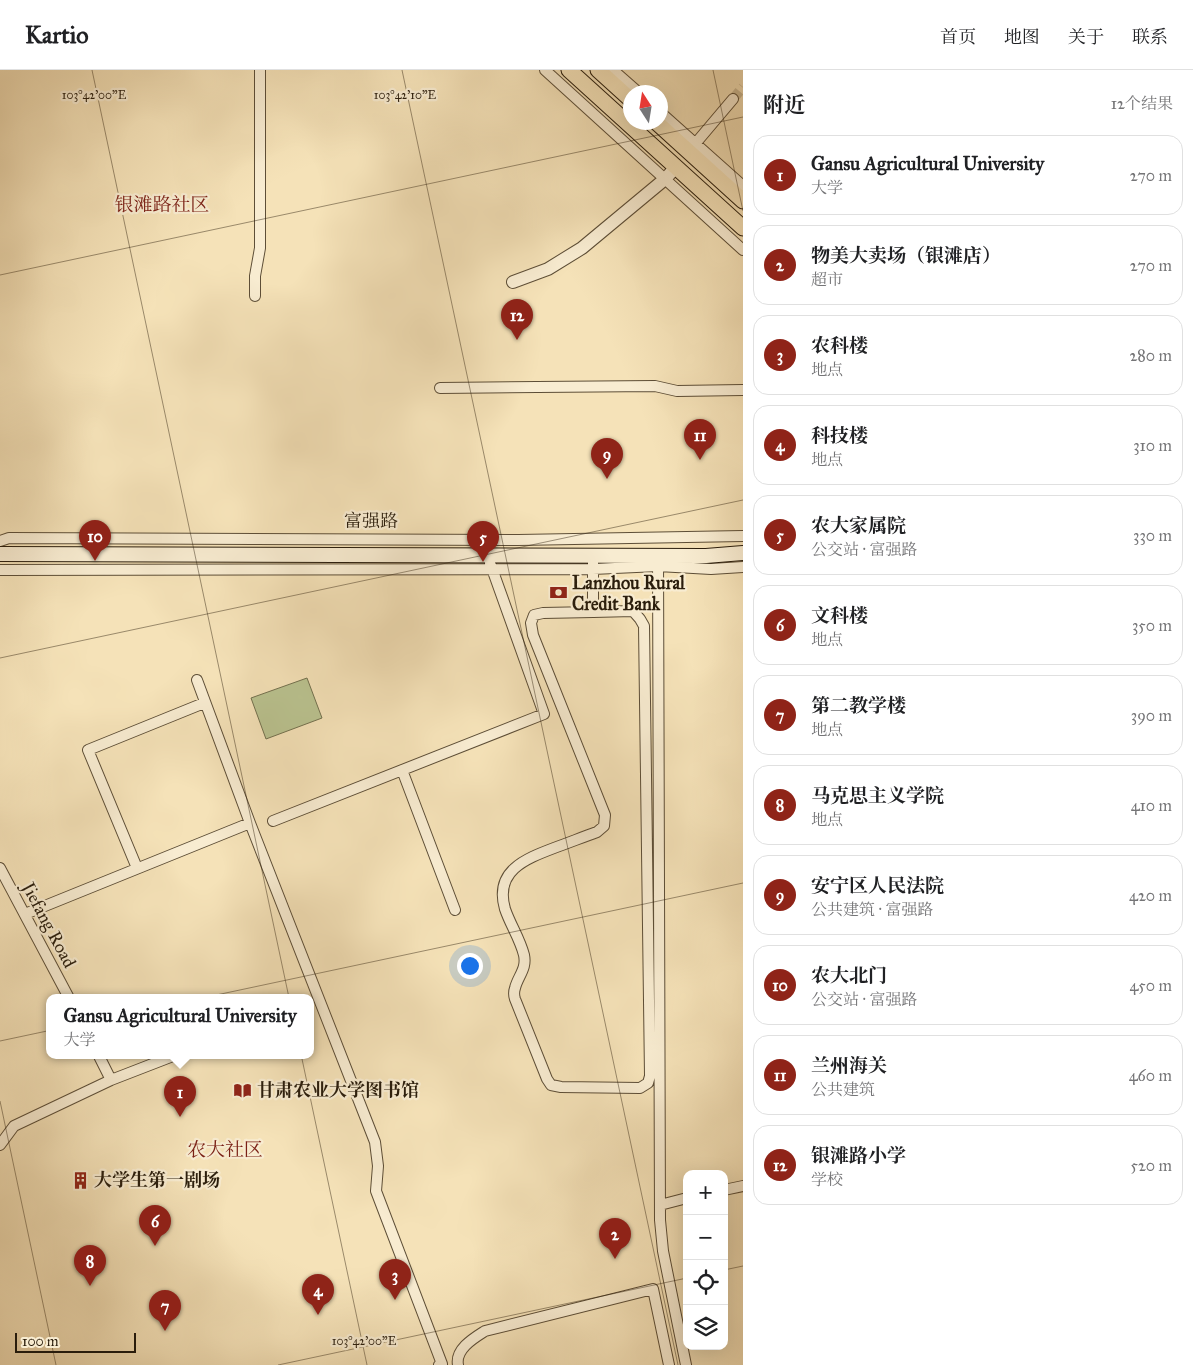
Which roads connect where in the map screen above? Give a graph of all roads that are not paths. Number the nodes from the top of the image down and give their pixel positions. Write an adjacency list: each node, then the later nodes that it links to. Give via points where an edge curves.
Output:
1 (260, 70): 19 (street, via 260,248)
2 (545, 70): 13 (street)
3 (569, 70): 12 (main road)
4 (598, 70): 7 (main road)
5 (613, 70): 6 (street)
6 (630, 85)
7 (623, 93)
8 (733, 99): 11 (street)
9 (668, 119): 11 (street)
10 (665, 130): 15 (main road)
11 (695, 144): 14 (street)
12 (676, 167): 13 (street); 16 (main road)
13 (665, 179): 17 (street); 18 (street, via 582,248 548,269)
14 (743, 186)
15 (743, 201)
16 (743, 228)
17 (743, 250)
18 (513, 282)
19 (254, 296)
20 (440, 388): 21 (street, via 655,386 677,391)
21 (743, 390)
22 (743, 536): 23 (street, 富强路, via 518,540 9,538)
23 (0, 541)
24 (743, 553): 27 (main road, 富强路)
25 (0, 554): 26 (main road, 富强路)
26 (487, 555): 28 (main road, 富强路); 30 (street)
27 (658, 561): 28 (main road, 富强路); 29 (street, 富强路, via 711,568); 52 (street)
28 (593, 562): 30 (street, 富强路); 32 (street)
29 (743, 567)
30 (492, 569): 31 (street, 富强路); 35 (street, via 544,714)
31 (0, 570)
32 (593, 612): 32 (street, via 543,613 534,615 531,623 532,635 605,815 604,826 597,832 526,858 514,867 505,882 503,896 524,956 521,977 514,989 515,1000 546,1079 551,1085 561,1087 640,1088 648,1083 650,1076 644,626 633,611)
33 (197, 680): 34 (street)
34 (204, 703): 37 (street); 39 (street, via 88,750)
35 (402, 770): 36 (street); 40 (street)
36 (273, 821)
37 (250, 823): 39 (street); 43 (street)
38 (0, 868): 41 (street, Jiefang Road)
39 (137, 868): 41 (street)
40 (455, 910)
41 (25, 914): 42 (street, Jiefang Road)
42 (67, 994)
43 (311, 994)
44 (314, 1001): 53 (street, via 375,1142 378,1166 376,1191 442,1364)
45 (100, 1059): 47 (street)
46 (165, 1059): 47 (street)
47 (111, 1080): 48 (street, via 14,1126)
48 (0, 1145)
49 (743, 1186): 50 (street)
50 (728, 1189)
51 (683, 1199): 52 (street)
52 (660, 1205): 56 (street, via 663,1252)
53 (438, 1365)
54 (458, 1365): 55 (street, via 460,1351 485,1332 653,1289)
55 (669, 1365)
56 (686, 1365)

